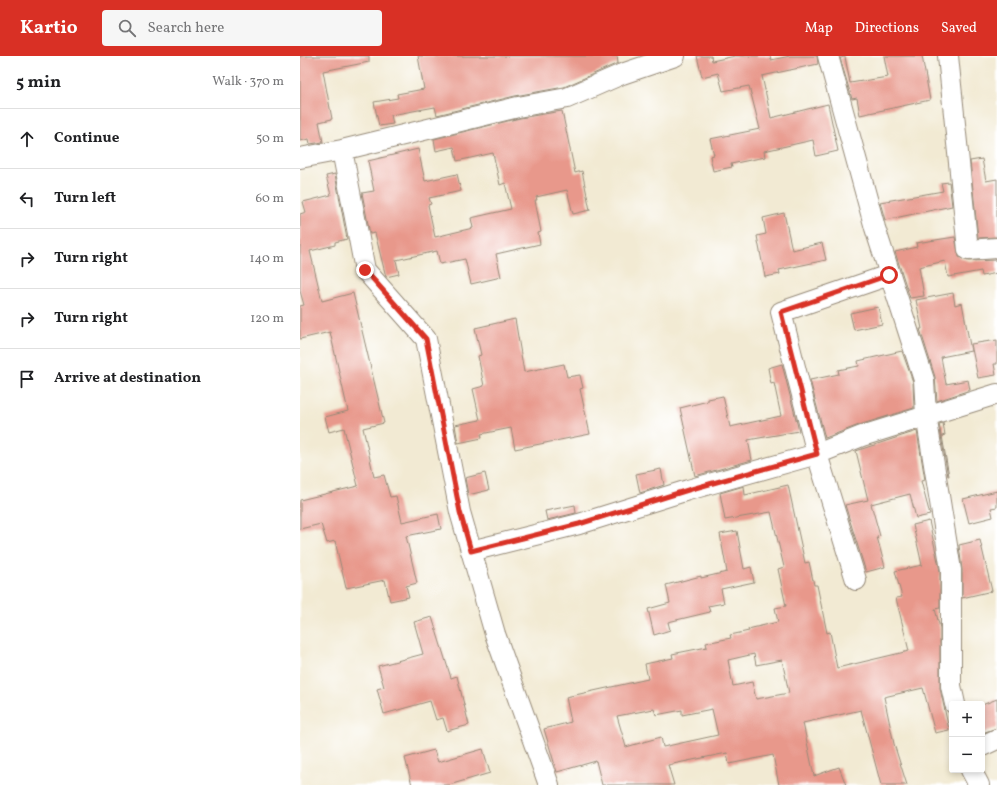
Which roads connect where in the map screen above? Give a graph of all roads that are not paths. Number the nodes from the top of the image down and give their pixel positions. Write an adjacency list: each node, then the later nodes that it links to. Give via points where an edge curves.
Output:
1 (675, 56): 4 (street, via 622,74 567,98 518,107)
2 (828, 56): 7 (street)
3 (948, 56): 6 (street, via 968,250)
4 (342, 150): 5 (street); 11 (street, via 365,270 426,339 460,512)
5 (300, 158)
6 (997, 248)
7 (889, 275): 9 (street, via 924,380); 10 (street, via 781,312)
8 (997, 394): 9 (street)
9 (926, 415): 10 (street); 13 (street, via 951,570 951,686)
10 (817, 454): 11 (street, via 579,524); 12 (street)
11 (471, 551): 17 (street, via 496,634)
12 (856, 580)
13 (954, 701)
14 (997, 739): 15 (street)
15 (985, 745)
16 (973, 773): 18 (street)
17 (548, 785)
18 (979, 785)

